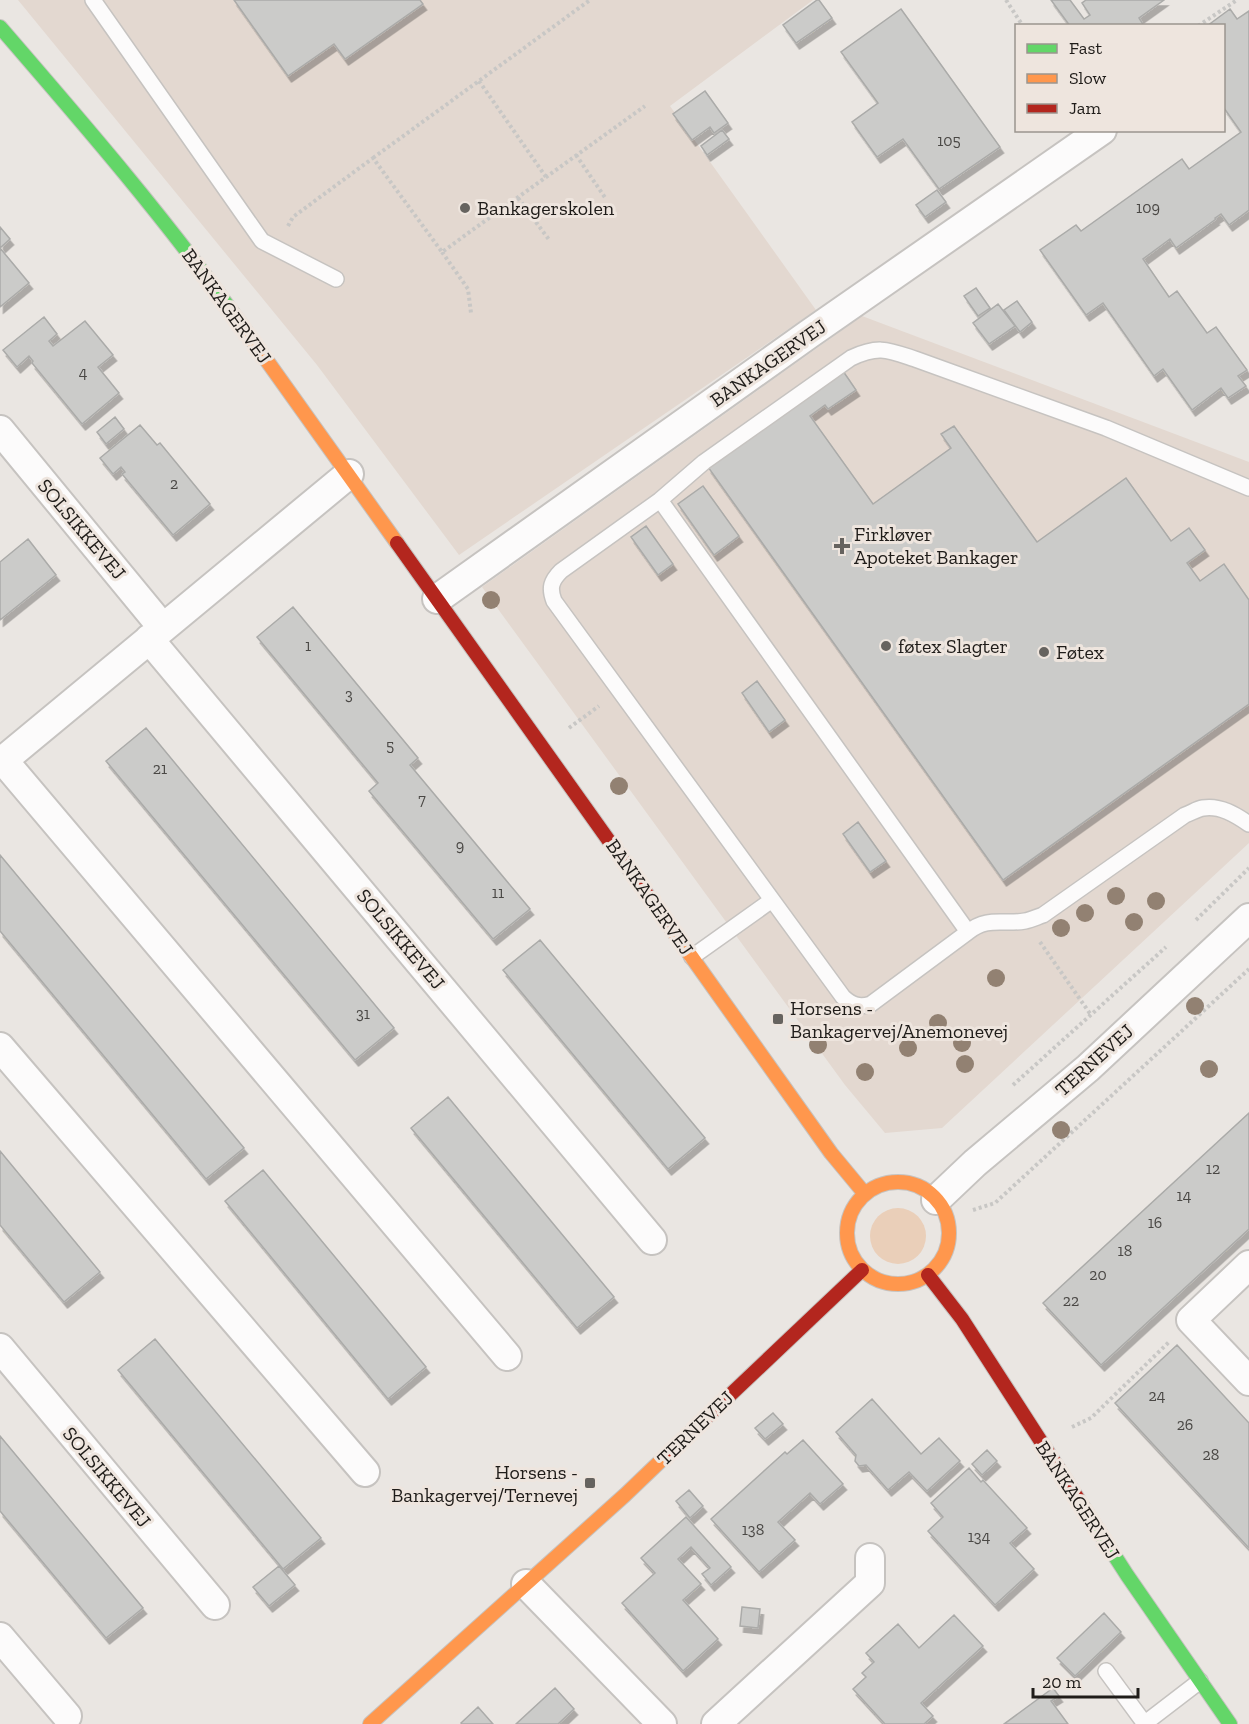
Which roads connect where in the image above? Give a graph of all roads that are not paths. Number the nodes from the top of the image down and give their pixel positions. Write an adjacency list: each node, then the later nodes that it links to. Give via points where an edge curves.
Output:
1 (93, 0): 4 (lane, via 262,241)
2 (0, 27): 6 (street, BANKAGERVEJ, via 206,275)
3 (1099, 132): 9 (street, BANKAGERVEJ)
4 (336, 279)
5 (0, 430): 10 (street, SOLSIKKEVEJ)
6 (349, 474): 9 (street, BANKAGERVEJ); 10 (street)
7 (1249, 488): 8 (lane, via 1106,428 880,349 851,358 704,462)
8 (660, 500): 13 (lane, via 561,571 550,585 551,592); 15 (lane)
9 (437, 599): 16 (street, BANKAGERVEJ)
10 (156, 633): 11 (street); 20 (street, SOLSIKKEVEJ)
11 (2, 762): 25 (street)
12 (1249, 824): 15 (lane, via 1222,809 1204,807 1185,815 1043,915 1025,921 984,923)
13 (772, 900): 15 (lane, via 843,997 857,1007 871,1004); 16 (lane)
14 (1249, 918): 19 (street, TERNEVEJ, via 1088,1068 975,1163)
15 (968, 932)
16 (692, 957): 18 (street, BANKAGERVEJ, via 831,1153)
17 (0, 1047): 27 (street)
18 (865, 1194): 19 (street, via 885,1184 908,1183 922,1189); 22 (street, via 854,1207 847,1240)
19 (942, 1209): 23 (street, via 949,1234 946,1250)
20 (652, 1240)
21 (1249, 1265): 26 (street, via 1191,1320)
22 (862, 1270): 23 (street, via 894,1285 912,1283); 29 (street, TERNEVEJ)
23 (928, 1275): 33 (street, BANKAGERVEJ, via 962,1319)
24 (0, 1348): 30 (street, SOLSIKKEVEJ)
25 (507, 1356)
26 (1249, 1381)
27 (364, 1472)
28 (870, 1558): 37 (street, via 870,1582)
29 (526, 1584): 35 (street, TERNEVEJ); 36 (street)
30 (215, 1605)
31 (0, 1637): 34 (street)
32 (1106, 1671): 38 (lane)
33 (1200, 1681): 38 (lane); 39 (street, BANKAGERVEJ)
34 (67, 1716)
35 (370, 1724)
36 (662, 1724)
37 (716, 1724)
38 (1144, 1724)
39 (1230, 1724)

